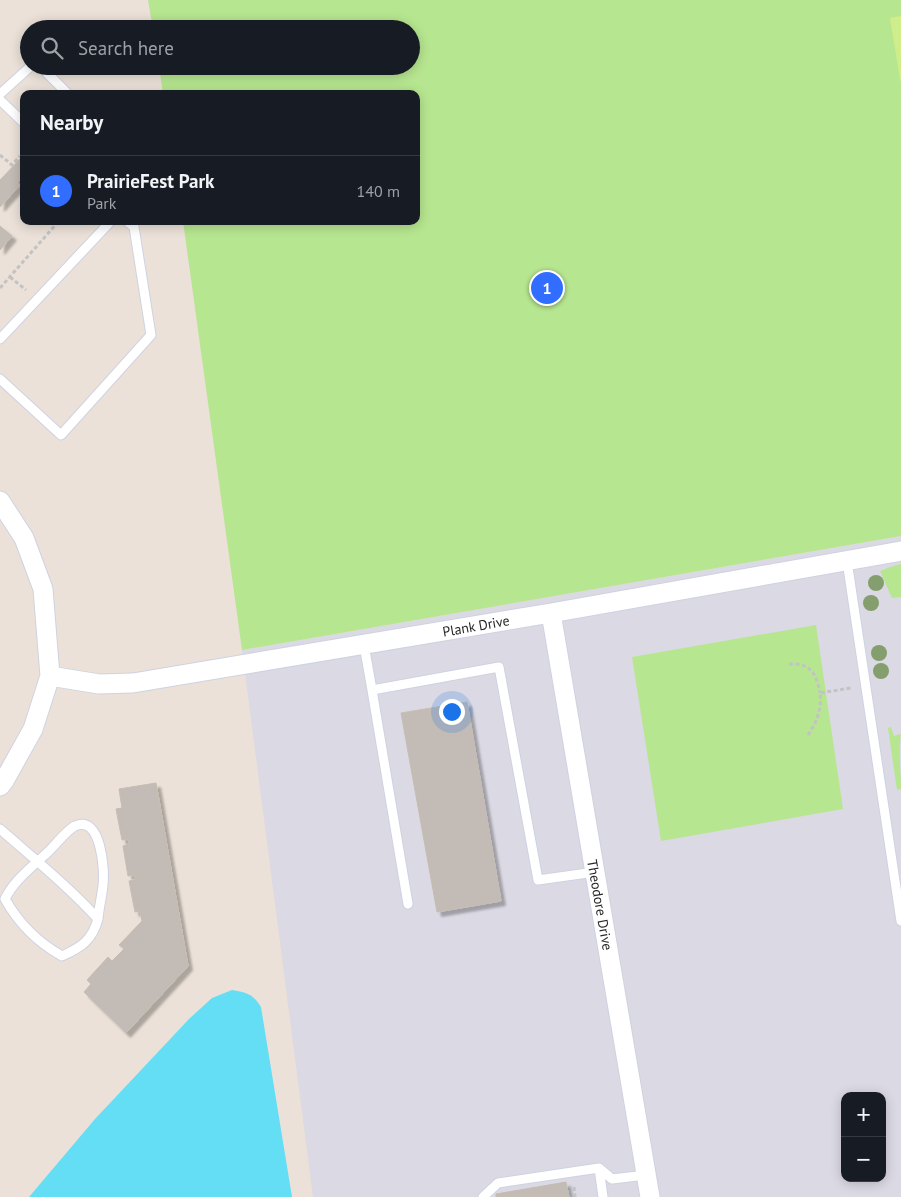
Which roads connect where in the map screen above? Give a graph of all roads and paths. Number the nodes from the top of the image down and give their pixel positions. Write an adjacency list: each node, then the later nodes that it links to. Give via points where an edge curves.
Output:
1 (21, 75): 4 (lane)
2 (49, 75): 3 (lane)
3 (64, 90)
4 (0, 94)
5 (0, 100): 6 (lane)
6 (20, 119)
7 (0, 155): 8 (path, via 12,165)
8 (20, 156)
9 (55, 225): 12 (path)
10 (107, 225): 15 (lane)
11 (132, 225): 16 (lane, via 151,335 61,435)
12 (10, 276): 13 (path); 14 (path)
13 (0, 288)
14 (26, 290)
15 (0, 339)
16 (0, 379)
17 (0, 501): 23 (street, via 24,538 43,589)
18 (901, 551): 19 (street, Plank Drive)
19 (847, 561): 20 (street, Plank Drive); 34 (lane)
20 (551, 613): 21 (street, Plank Drive); 31 (street, Theodore Drive)
21 (364, 645): 23 (street, Plank Drive, via 133,683 99,684); 25 (lane)
22 (789, 664): 26 (path, via 812,670)
23 (50, 676): 28 (street, via 33,729)
24 (854, 687): 26 (path)
25 (372, 690): 31 (lane, via 499,668 538,880); 32 (lane)
26 (820, 692): 27 (path, via 818,716)
27 (808, 735)
28 (0, 786)
29 (0, 829): 30 (lane)
30 (37, 862): 33 (lane); 33 (lane, via 77,824 87,825 93,830 100,844 104,883); 33 (lane, via 10,888 5,899 16,918 46,947 62,956 76,950 94,933)
31 (595, 872): 36 (street, Theodore Drive)
32 (408, 904)
33 (98, 918)
34 (901, 921)
35 (599, 1168): 36 (lane, via 612,1179); 38 (lane, via 498,1183); 40 (lane)
36 (646, 1175): 41 (street, Theodore Drive)
37 (574, 1187): 39 (path)
38 (483, 1197)
39 (575, 1197)
40 (604, 1197)
41 (650, 1197)

